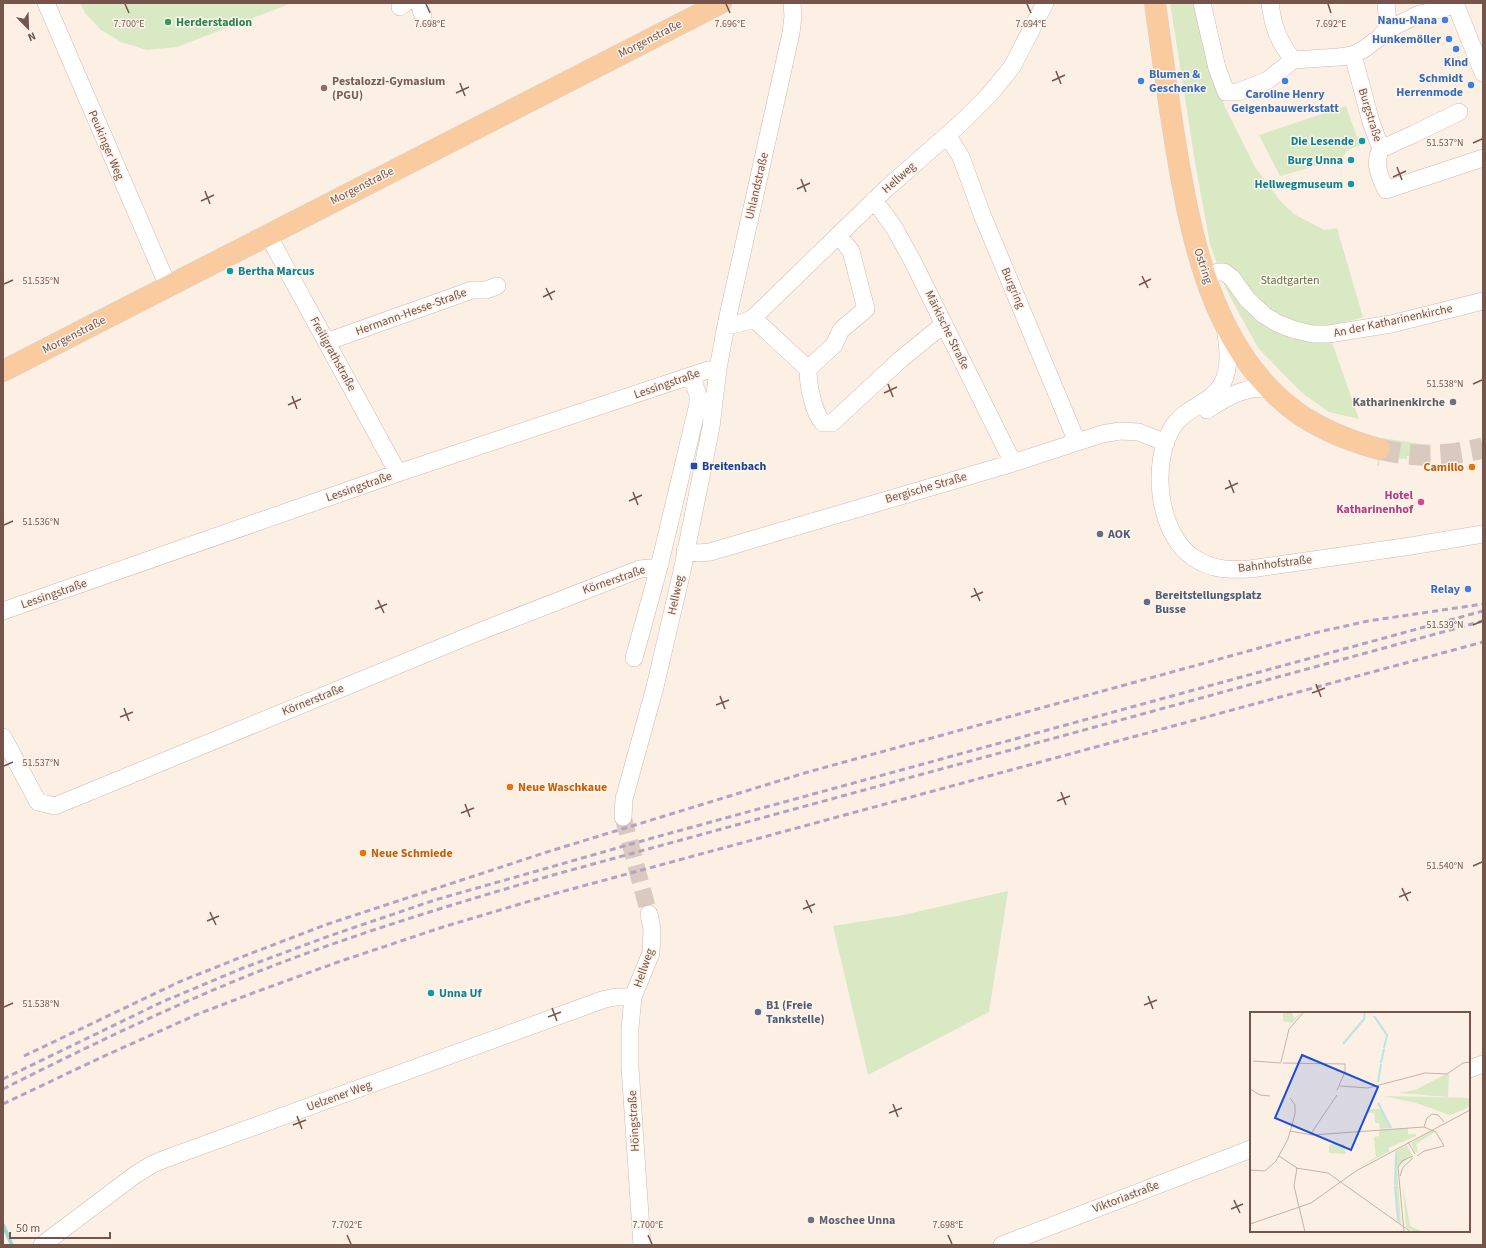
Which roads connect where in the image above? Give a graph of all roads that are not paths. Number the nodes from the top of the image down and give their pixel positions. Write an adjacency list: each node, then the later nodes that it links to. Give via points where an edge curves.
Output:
1 (46, 3): 22 (street, Peukinger Weg)
2 (721, 3): 19 (main road, Morgenstraße)
3 (792, 3): 27 (street, Uhlandstraße, via 791,33)
4 (1045, 3): 15 (street, Hellweg, via 1012,67 989,95)
5 (1155, 3): 21 (main road, Ostring, via 1188,212)
6 (1202, 3): 12 (street, via 1217,68 1226,92 1238,92 1268,80)
7 (1270, 3): 12 (street, via 1273,24)
8 (1386, 3): 10 (street, via 1388,24)
9 (1455, 4): 10 (street, via 1417,15); 13 (street)
10 (1385, 31): 11 (street)
11 (1353, 55): 12 (street); 16 (street, Burgstraße)
12 (1293, 60)
13 (1483, 73)
14 (1459, 112): 16 (street, Burgstraße)
15 (947, 135): 18 (street, Hellweg); 35 (street, Burgring, via 961,157 983,217)
16 (1381, 149): 17 (street, via 1376,156 1378,170 1386,190)
17 (1481, 159)
18 (874, 200): 20 (street, Hellweg); 28 (street, Märkische Straße, via 895,229)
19 (268, 235): 22 (main road, Morgenstraße); 29 (street, Freiligrathstraße)
20 (838, 235): 25 (street, Hellweg); 31 (street, via 851,251 866,309 841,330 834,345)
21 (1206, 277): 24 (street, An der Katharinenkirche, via 1224,272 1264,315 1279,324 1313,334 1330,334 1392,324); 26 (main road, Ostring)
22 (168, 286): 32 (main road, Morgenstraße)
23 (497, 286): 29 (street, Hermann-Hesse-Straße, via 486,290 472,290)
24 (1483, 301)
25 (753, 318): 27 (street, Hellweg, via 736,325); 31 (street)
26 (1225, 323): 34 (main road, Ostring, via 1247,360); 36 (street, Bahnhofstraße, via 1227,368 1221,386 1182,416 1174,425)
27 (726, 324): 30 (street, Uhlandstraße)
28 (944, 324): 31 (street, via 900,360 832,423 823,423 818,417 808,379); 38 (street, Märkische Straße)
29 (326, 342): 39 (street, Freiligrathstraße)
30 (718, 369): 33 (street, Lessingstraße); 41 (street, Hellweg, via 711,427)
31 (808, 369)
32 (3, 371)
33 (691, 376): 39 (street, Lessingstraße); 42 (street, Hellweg, via 698,395 698,404)
34 (1271, 389): 36 (street, via 1255,388 1234,394 1193,420); 37 (main road, Ostring, via 1298,413 1329,432)
35 (1077, 442): 36 (street, Bergische Straße, via 1102,434 1130,431); 38 (street, Bergische Straße)
36 (1166, 442): 40 (street, Bahnhofstraße, via 1160,464 1164,515 1179,543 1193,558 1225,570 1250,569)
37 (1379, 449)
38 (1013, 463): 41 (street, Bergische Straße, via 710,552)
39 (398, 473): 43 (street, Lessingstraße)
40 (1483, 534)
41 (685, 551): 46 (street, Hellweg, via 667,635 624,799)
42 (659, 567): 44 (street, Hellweg); 45 (street, Körnerstraße, via 640,569 476,633 55,806 38,802)
43 (3, 611)
44 (634, 658)
45 (3, 737)
46 (623, 817)
47 (649, 914): 48 (street, Hellweg, via 652,929 651,953)
48 (634, 997): 52 (street, Uelzener Weg, via 605,999 165,1159 135,1175); 53 (street, Höingstraße, via 630,1028 630,1067)
49 (1483, 1064): 50 (street)
50 (1470, 1069)
51 (1250, 1149): 54 (street, Viktoriastraße)
52 (42, 1245)
53 (642, 1245)
54 (1002, 1245)

